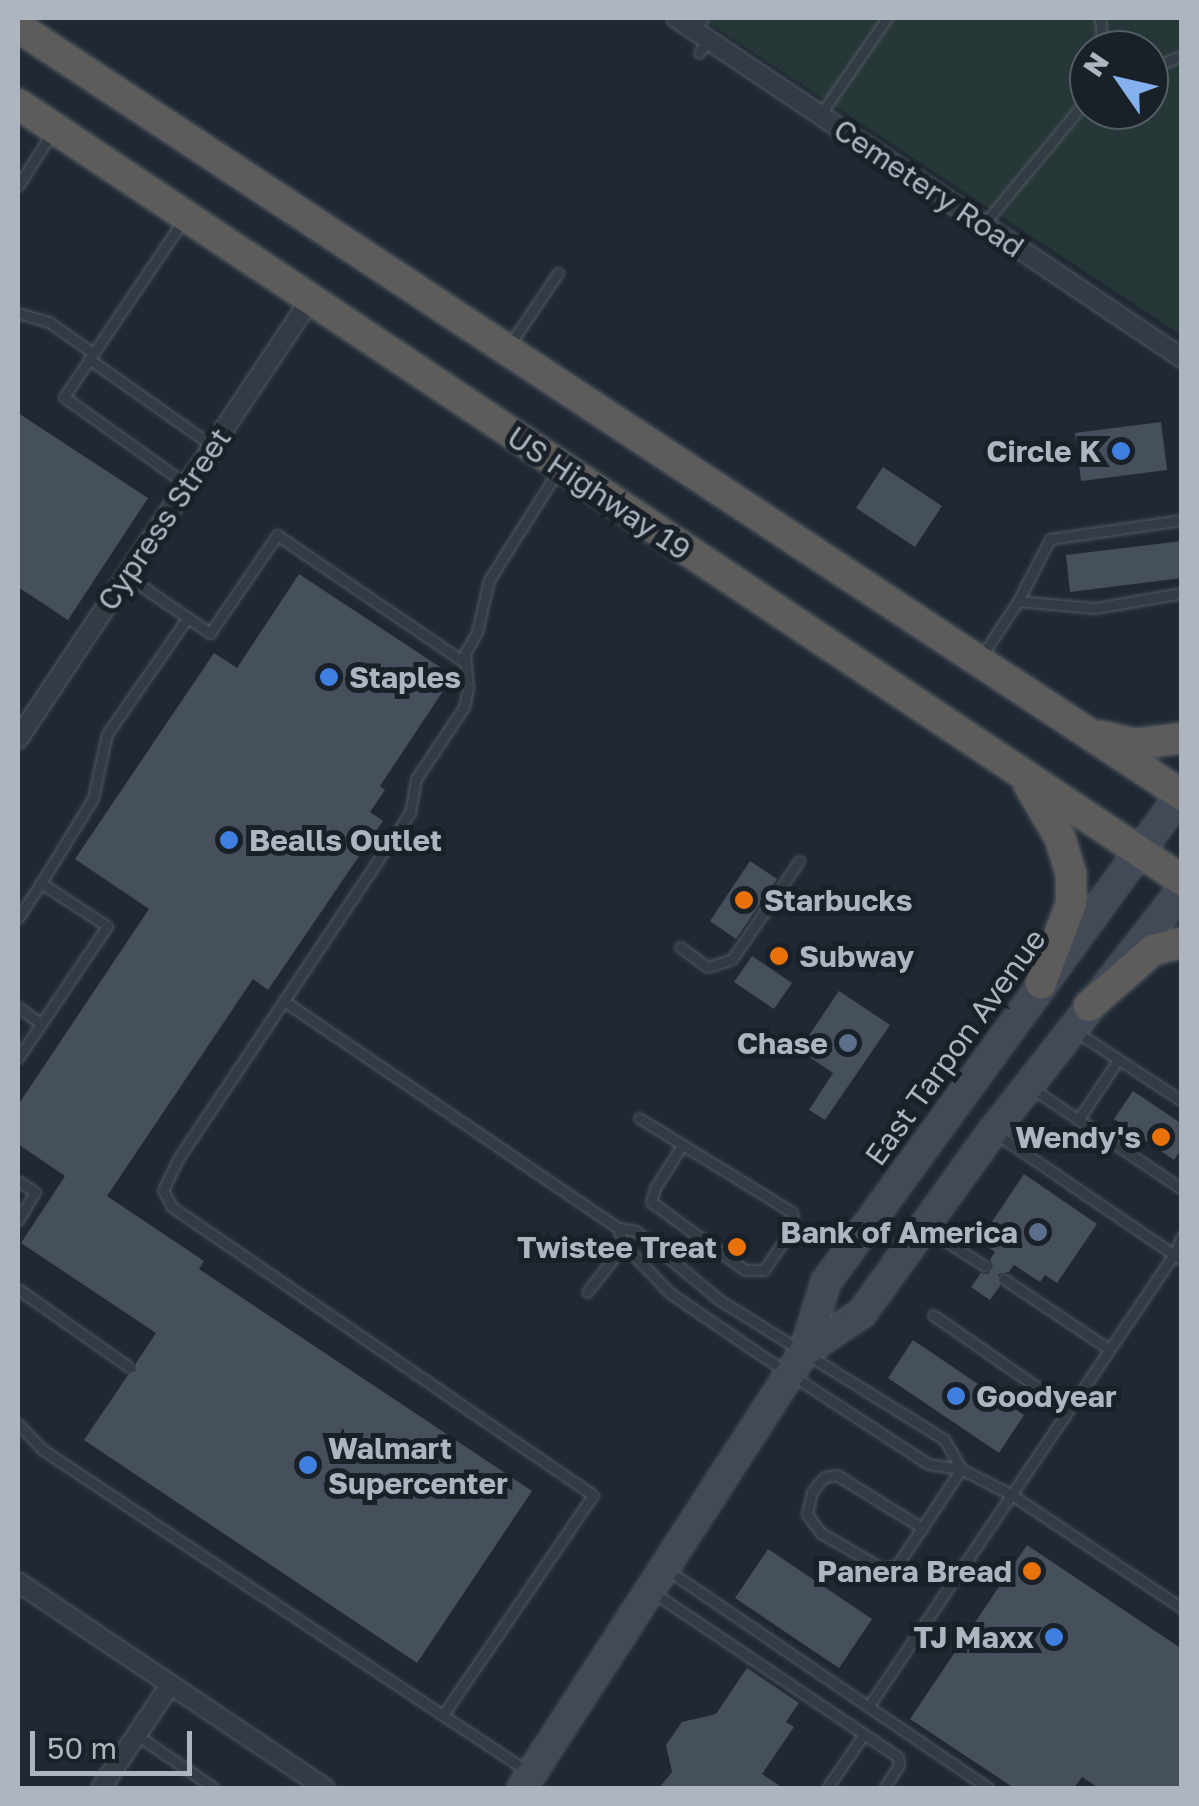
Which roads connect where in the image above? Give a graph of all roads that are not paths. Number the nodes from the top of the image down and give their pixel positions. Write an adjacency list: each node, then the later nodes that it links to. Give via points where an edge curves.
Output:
1 (676, 18): 4 (street, Cemetery Road)
2 (886, 18): 6 (lane)
3 (25, 34): 15 (highway)
4 (701, 35): 6 (street, Cemetery Road)
5 (18, 104): 8 (highway, US Highway 19)
6 (820, 115): 11 (street, Cemetery Road)
7 (1069, 121): 11 (lane)
8 (54, 128): 9 (lane); 10 (highway, US Highway 19)
9 (18, 186)
10 (186, 216): 13 (highway, US Highway 19); 16 (lane)
11 (983, 225): 17 (street, Cemetery Road)
12 (558, 273): 15 (lane)
13 (310, 300): 18 (street, Cypress Street); 19 (highway, US Highway 19)
14 (18, 313): 16 (lane, via 49,322)
15 (506, 351): 27 (highway)
16 (91, 356): 18 (lane); 20 (lane, via 64,397)
17 (1182, 358)
18 (213, 446): 20 (street, Cypress Street)
19 (560, 468): 26 (lane, via 489,580); 31 (highway, US Highway 19)
20 (187, 484): 22 (street, Cypress Street)
21 (1182, 520): 24 (lane, via 1050,539)
22 (127, 576): 25 (lane); 29 (street, Cypress Street)
23 (1182, 594): 24 (lane, via 1096,608)
24 (1018, 601): 27 (lane)
25 (188, 617): 26 (lane, via 210,633 277,536); 36 (lane, via 107,734 93,798)
26 (464, 662): 42 (lane, via 464,707 416,779 410,813)
27 (977, 663): 28 (highway)
28 (1085, 732): 30 (highway, via 1136,744); 32 (highway)
29 (18, 738)
30 (1182, 738)
31 (1025, 778): 33 (highway, US Highway 19); 41 (highway, via 1060,838 1071,874 1071,904)
32 (1181, 794): 33 (main road, East Tarpon Avenue)
33 (1137, 850): 35 (highway, US Highway 19); 41 (main road, East Tarpon Avenue)
34 (799, 861): 40 (lane, via 732,960 708,968)
35 (1182, 880)
36 (41, 883): 38 (lane); 45 (lane, via 107,926)
37 (1182, 890): 44 (main road, East Tarpon Avenue)
38 (18, 918)
39 (1182, 943): 44 (highway, via 1153,950)
40 (680, 947)
41 (1041, 983): 68 (main road, East Tarpon Avenue, via 826,1282)
42 (284, 1001): 57 (lane); 80 (lane, via 166,1178 166,1202 592,1495)
43 (18, 1007): 45 (lane)
44 (1080, 1017): 47 (lane); 48 (main road, East Tarpon Avenue)
45 (40, 1023): 46 (lane)
46 (18, 1058)
47 (1118, 1060): 49 (lane); 51 (lane)
48 (1028, 1086): 51 (lane); 52 (main road, East Tarpon Avenue)
49 (1182, 1100)
50 (639, 1118): 53 (lane)
51 (1078, 1120): 55 (lane)
52 (993, 1131): 58 (main road, East Tarpon Avenue); 61 (lane)
53 (682, 1145): 53 (lane, via 792,1212 794,1226 764,1270 746,1270 651,1202)
54 (18, 1180): 56 (lane, via 35,1192)
55 (1182, 1189)
56 (18, 1220)
57 (618, 1228): 60 (lane); 68 (lane, via 636,1232)
58 (924, 1228): 62 (lane); 68 (main road, East Tarpon Avenue, via 862,1313)
59 (1182, 1236): 61 (lane)
60 (624, 1245): 65 (lane); 68 (lane, via 670,1292)
61 (1178, 1257): 67 (lane)
62 (985, 1266)
63 (1004, 1279): 67 (lane)
64 (18, 1289): 69 (lane)
65 (587, 1292)
66 (933, 1316): 70 (lane)
67 (1109, 1349): 70 (lane)
68 (797, 1362): 72 (lane, via 928,1464); 72 (lane, via 944,1439); 75 (main road, East Tarpon Avenue)
69 (129, 1366)
70 (1069, 1410): 73 (lane)
71 (18, 1424): 80 (lane, via 43,1450)
72 (961, 1469): 73 (lane); 74 (lane)
73 (1012, 1495): 77 (lane); 79 (lane)
74 (922, 1528): 74 (lane, via 897,1565 882,1569 821,1533 807,1514 812,1492 837,1475)
75 (659, 1581): 79 (lane); 81 (lane); 83 (main road, East Tarpon Avenue)
76 (18, 1582): 78 (street)
77 (1182, 1608)
78 (170, 1685): 82 (street); 84 (street)
79 (868, 1706): 89 (lane)
80 (443, 1716): 83 (lane)
81 (864, 1734): 87 (lane); 88 (lane, via 898,1757)
82 (137, 1735): 85 (street); 86 (lane)
83 (530, 1783)
84 (313, 1785)
85 (102, 1788)
86 (214, 1788)
87 (827, 1788)
88 (884, 1788)
89 (988, 1788)

